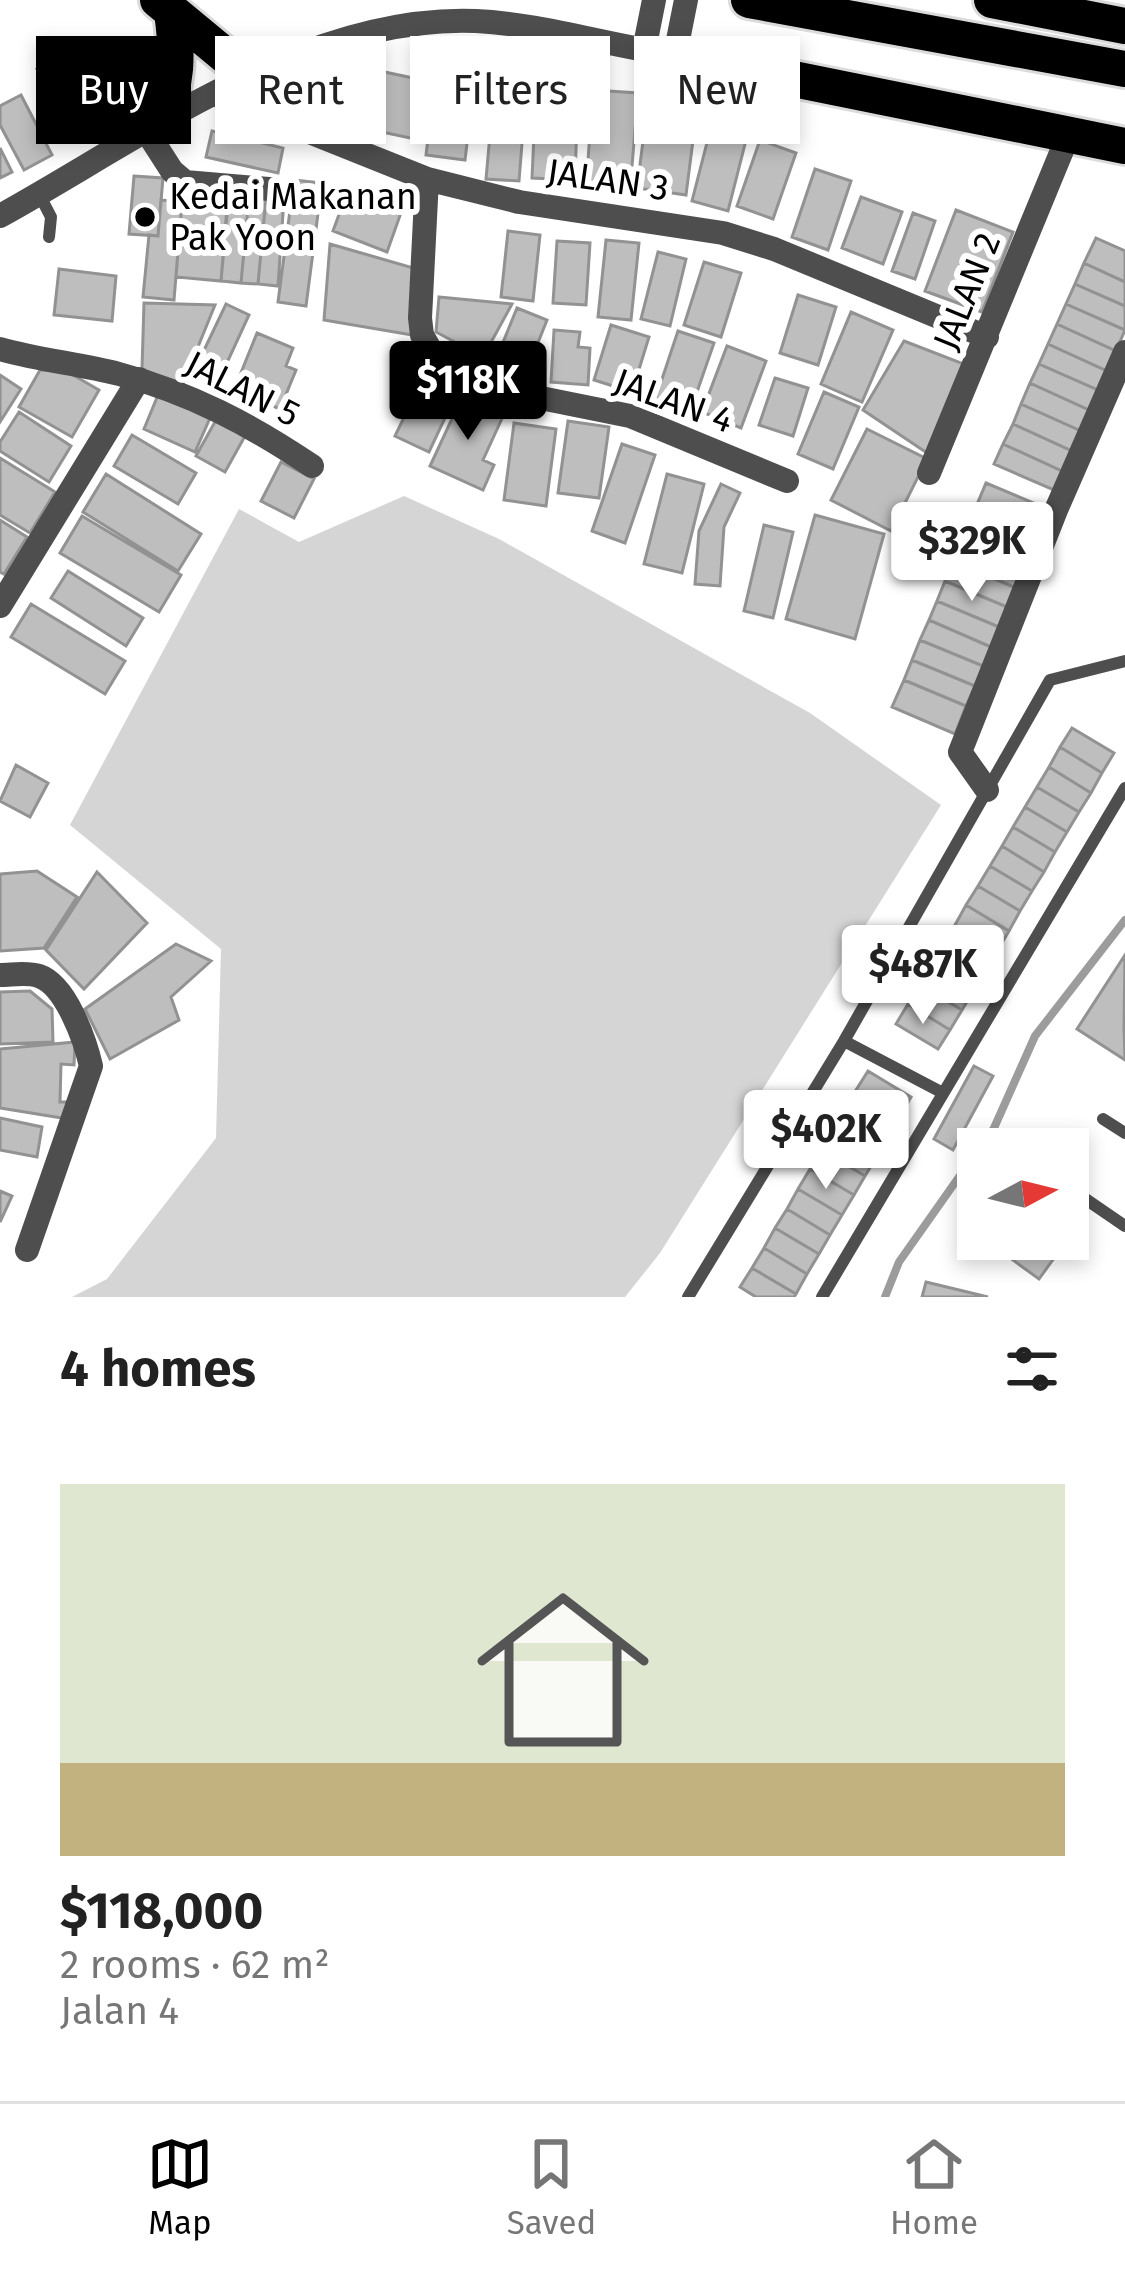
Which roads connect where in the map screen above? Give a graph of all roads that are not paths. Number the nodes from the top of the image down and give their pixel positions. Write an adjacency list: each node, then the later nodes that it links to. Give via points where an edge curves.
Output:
1 (654, 0): 9 (street)
2 (686, 0): 10 (street)
3 (749, 0): 13 (highway)
4 (992, 0): 6 (highway)
5 (165, 6): 7 (highway); 11 (highway)
6 (1125, 26)
7 (171, 36)
8 (357, 36): 12 (street, via 420,22 480,21)
9 (657, 36)
10 (667, 36)
11 (215, 47)
12 (634, 48)
13 (1125, 69)
14 (800, 81): 15 (highway)
15 (1068, 136): 19 (highway); 25 (street, JALAN 2)
16 (125, 144): 22 (street)
17 (160, 144): 21 (street, via 185,182)
18 (340, 144): 20 (street, JALAN 3)
19 (1125, 146)
20 (427, 179): 25 (street, JALAN 3, via 519,202 723,233); 31 (street, JALAN 4, via 420,317 431,351 521,394 630,416)
21 (269, 188)
22 (39, 194): 23 (street); 24 (lane, via 51,217)
23 (0, 216)
24 (49, 237)
25 (987, 338): 30 (street, JALAN 2)
26 (0, 349): 28 (street, JALAN 5)
27 (1125, 352): 35 (street, via 960,752)
28 (139, 379): 29 (street, JALAN 5, via 253,426); 32 (street, JALAN 5)
29 (312, 466)
30 (928, 473)
31 (787, 481)
32 (0, 606)
33 (1125, 661): 35 (lane, via 1050,680)
34 (1125, 788): 38 (lane)
35 (987, 790): 37 (lane)
36 (0, 975): 43 (street, via 35,974 53,983 85,1038 91,1066)
37 (844, 1041): 38 (lane); 44 (lane)
38 (943, 1093): 45 (lane)
39 (1103, 1119): 40 (lane)
40 (1125, 1133)
41 (1089, 1201): 42 (lane)
42 (1125, 1226)
43 (27, 1250)
44 (688, 1297)
45 (822, 1297)

